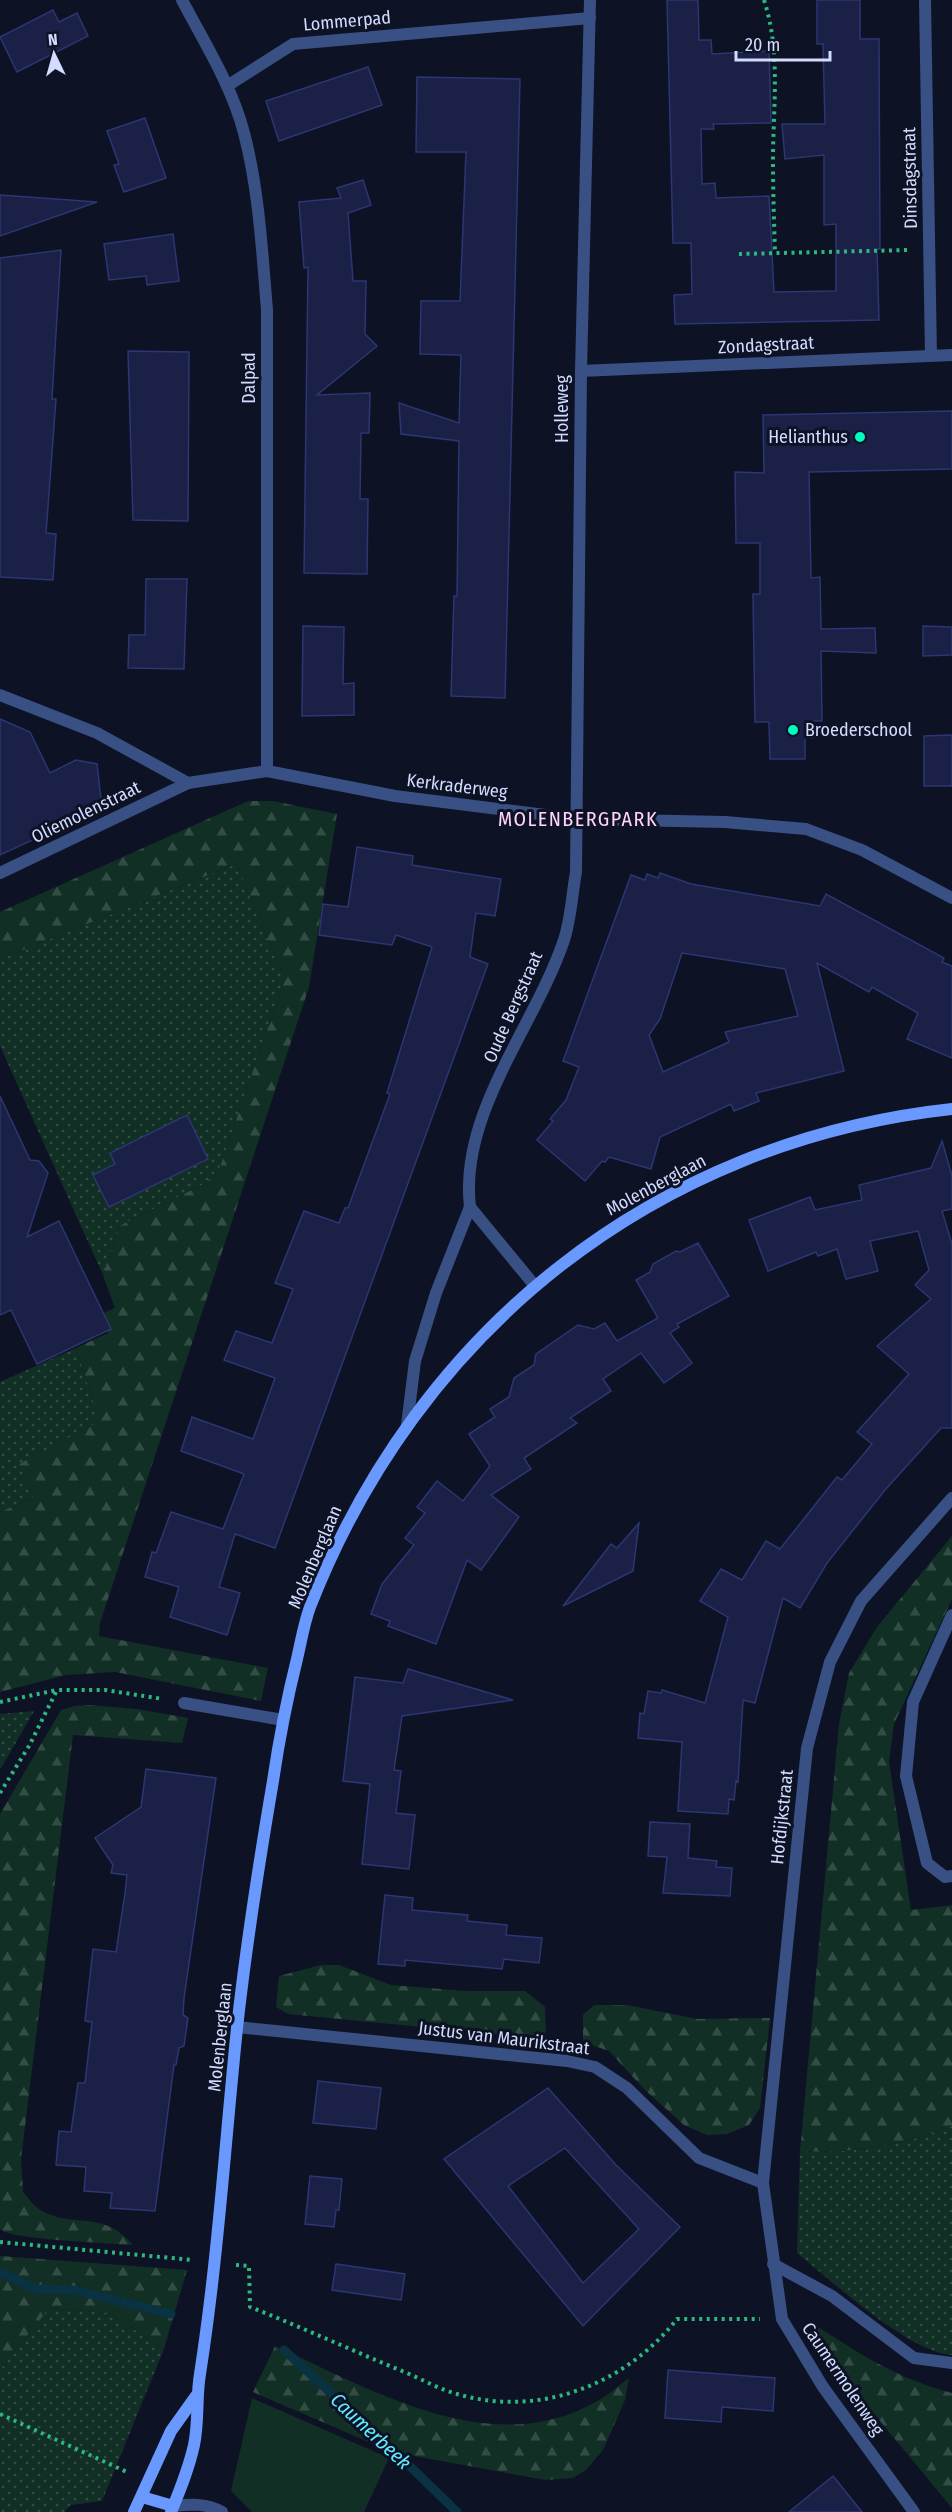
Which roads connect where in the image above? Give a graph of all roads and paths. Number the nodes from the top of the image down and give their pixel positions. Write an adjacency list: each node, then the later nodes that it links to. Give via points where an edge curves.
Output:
1 (182, 0): 6 (street, Dalpad)
2 (590, 0): 5 (street, Holleweg)
3 (764, 0): 8 (path, via 773,27)
4 (924, 0): 7 (street, Dinsdagstraat)
5 (590, 18): 6 (street, Lommerpad, via 293,44); 12 (street, Holleweg)
6 (227, 86): 14 (street, Dalpad, via 244,132 261,236 267,310)
7 (929, 250): 8 (path); 11 (street, Dinsdagstraat)
8 (775, 253): 9 (path)
9 (739, 254)
10 (952, 355): 11 (street, Zondagstraat)
11 (931, 356): 12 (street, Zondagstraat)
12 (581, 371): 16 (street, Holleweg)
13 (0, 695): 15 (street, via 97,733)
14 (267, 771): 15 (street, Kerkraderweg); 16 (street, Kerkraderweg, via 395,796)
15 (188, 783): 17 (street, Oliemolenstraat)
16 (578, 819): 18 (street, Kerkraderweg, via 725,822 806,829 862,850); 20 (street, Oude Bergstraat, via 576,872 564,939 476,1132 469,1171)
17 (0, 873)
18 (952, 898)
19 (952, 1109): 21 (street, Molenberglaan, via 878,1120 822,1134 741,1162 625,1219)
20 (470, 1207): 21 (street); 22 (street, Oude Bergstraat, via 436,1293 415,1361)
21 (535, 1286): 22 (street, Molenberglaan, via 459,1361)
22 (407, 1425): 28 (street, Molenberglaan, via 354,1510 309,1610)
23 (952, 1498): 32 (street, Hofdijkstraat, via 861,1601 830,1662 807,1748)
24 (952, 1615): 30 (street, via 913,1702 906,1776 927,1863 945,1877)
25 (57, 1690): 26 (path); 27 (path, via 105,1690); 29 (path)
26 (0, 1702)
27 (184, 1703): 28 (street)
28 (283, 1719): 31 (street, Molenberglaan)
29 (0, 1793)
30 (952, 1876)
31 (237, 2027): 32 (street, Justus van Maurikstraat, via 595,2067 627,2088 699,2158); 34 (street, Molenberglaan)
32 (763, 2183): 35 (street, Caumermolenweg)
33 (0, 2242): 34 (path)
34 (216, 2264): 36 (path, via 249,2266 250,2307 457,2394 525,2403 588,2389 631,2362 666,2334 677,2319); 38 (street, Molenberglaan)
35 (773, 2264): 36 (street, Caumermolenweg); 37 (street, via 832,2296 914,2358)
36 (782, 2319): 45 (street, Caumermolenweg, via 824,2387)
37 (952, 2363)
38 (196, 2395): 40 (street, Molenberglaan, via 171,2432); 42 (street, Molenberglaan, via 195,2440)
39 (0, 2414): 40 (path)
40 (149, 2483): 41 (street, Molenberglaan)
41 (142, 2497): 42 (street); 43 (street, Molenberglaan)
42 (172, 2509): 44 (street, via 194,2504)
43 (134, 2512)
44 (222, 2512)
45 (914, 2512)

